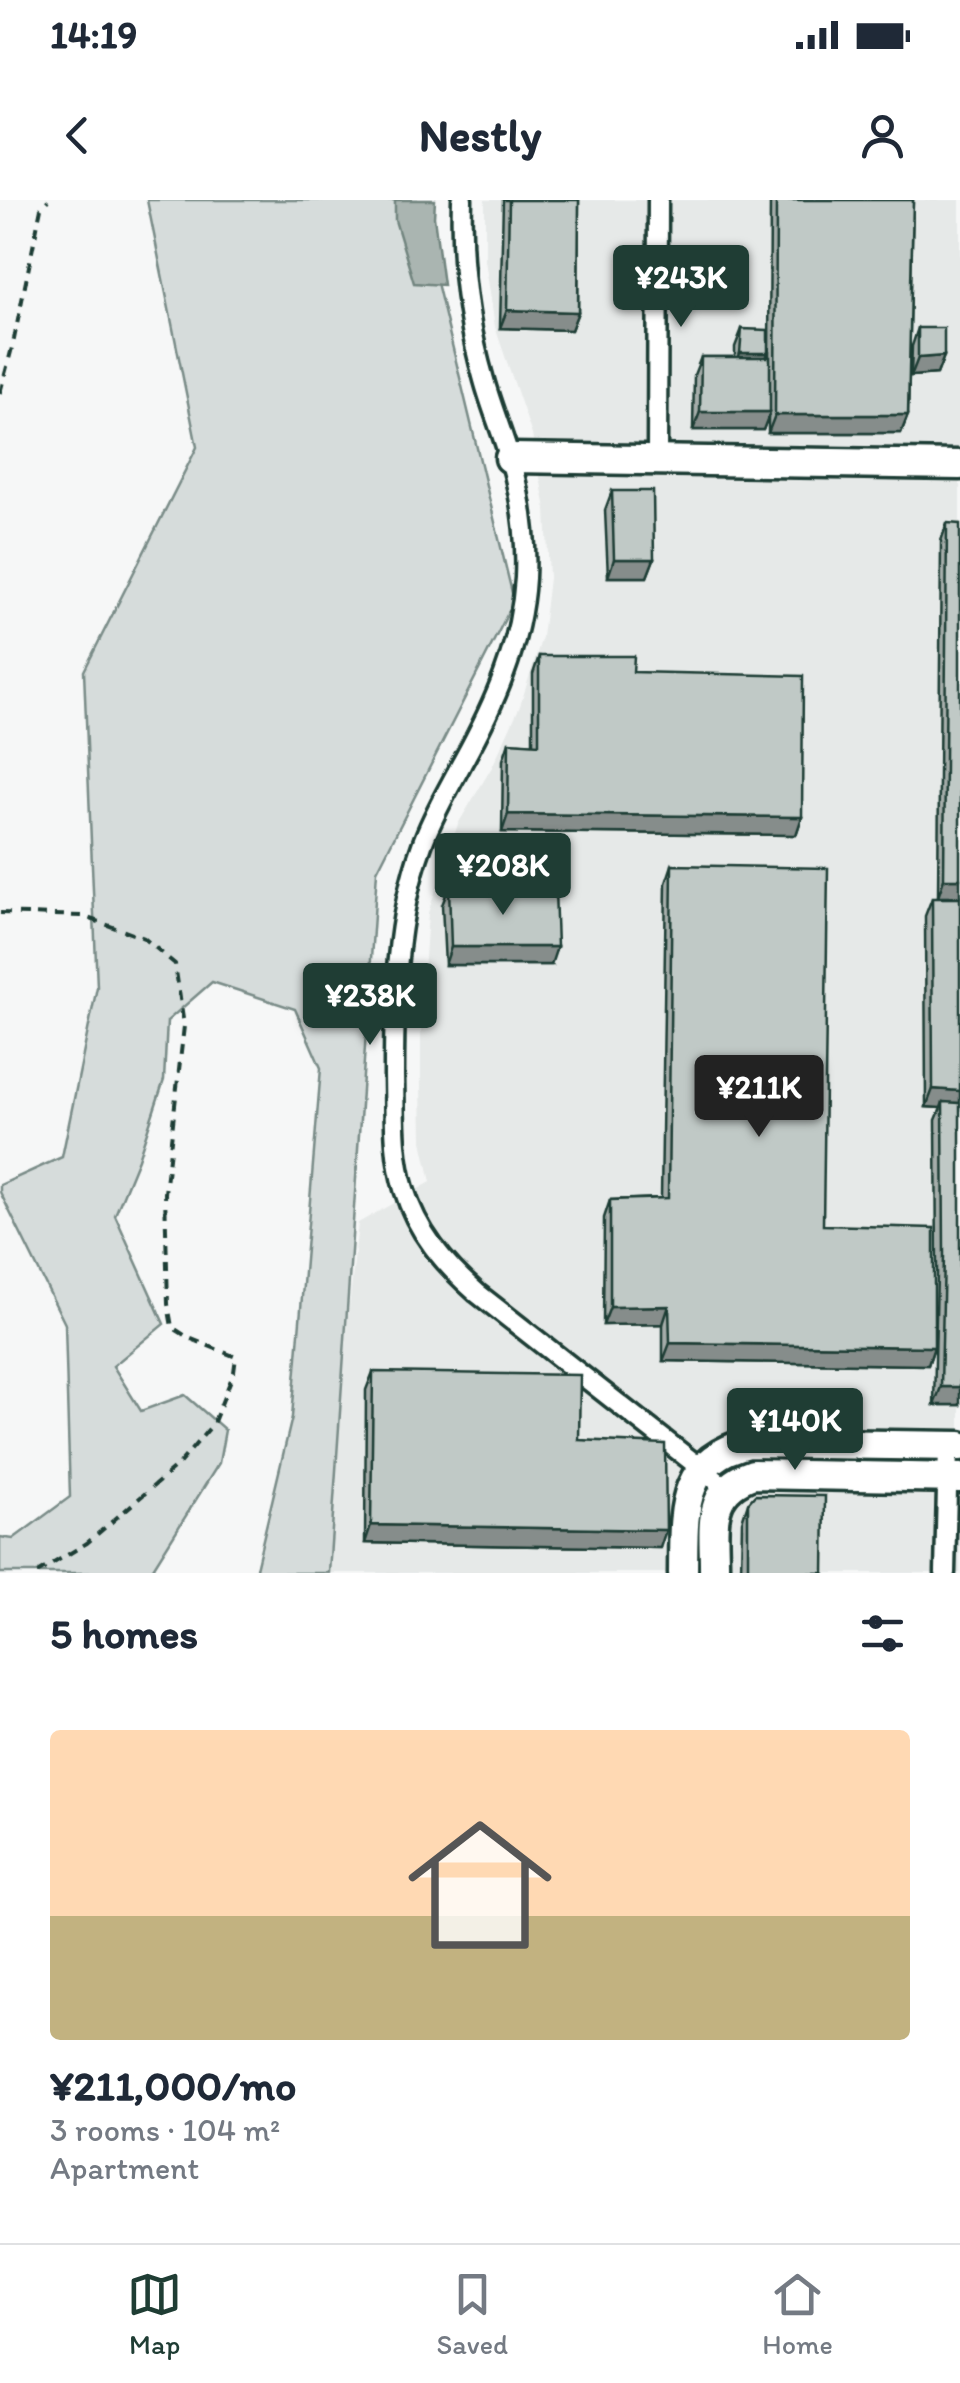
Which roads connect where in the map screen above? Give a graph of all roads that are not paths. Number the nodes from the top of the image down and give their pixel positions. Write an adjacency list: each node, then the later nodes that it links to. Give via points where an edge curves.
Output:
1 (462, 200): 3 (street, via 461,251 473,339)
2 (658, 200): 4 (street)
3 (510, 458): 4 (street); 7 (street, via 524,535 519,622 495,701 430,824 409,885 395,970 397,1158 415,1216 450,1269)
4 (657, 460): 5 (street)
5 (960, 465)
6 (954, 1446): 7 (street, via 749,1443); 8 (street)
7 (700, 1469): 9 (street); 10 (street, via 686,1500)
8 (953, 1478): 9 (street, via 754,1474); 12 (street)
9 (726, 1488): 11 (street, via 714,1515)
10 (683, 1573)
11 (714, 1573)
12 (945, 1573)

